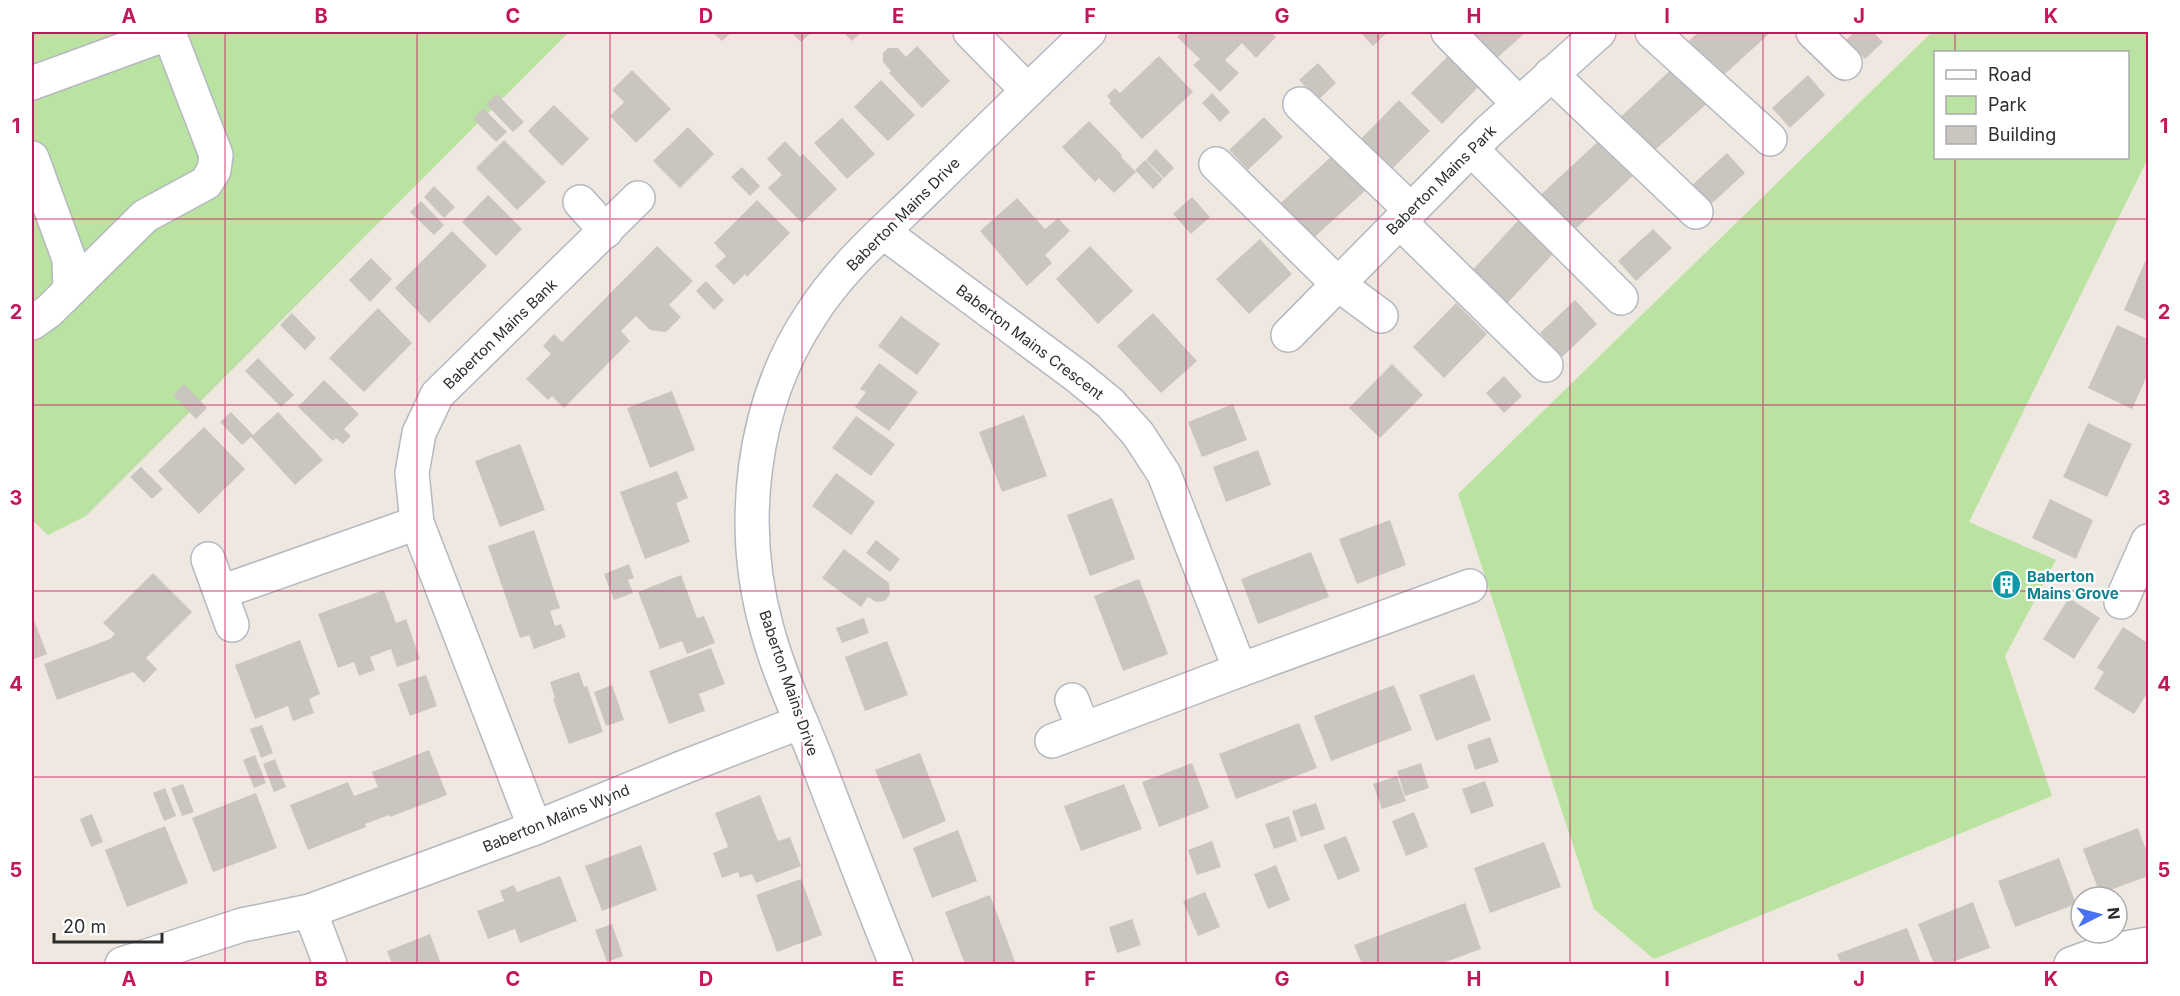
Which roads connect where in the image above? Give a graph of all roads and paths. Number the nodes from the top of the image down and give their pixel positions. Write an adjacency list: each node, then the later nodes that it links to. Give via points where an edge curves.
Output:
1 (172, 32): 10 (street); 25 (street, via 216,155 213,171 206,183 145,216)
2 (970, 32): 11 (street)
3 (1089, 32): 11 (street, Baberton Mains Drive)
4 (1448, 32): 13 (street)
5 (1597, 32): 9 (street, Baberton Mains Park)
6 (1652, 32): 14 (street)
7 (1813, 32): 8 (street)
8 (1845, 63)
9 (1551, 74): 13 (street, Baberton Mains Park); 20 (street)
10 (32, 82)
11 (1027, 90): 23 (street, Baberton Mains Drive)
12 (1300, 104): 21 (street)
13 (1519, 104): 15 (street, Baberton Mains Park)
14 (1770, 139)
15 (1471, 149): 21 (street, Baberton Mains Park); 26 (street)
16 (32, 158): 25 (street, via 69,259)
17 (1216, 164): 24 (street)
18 (638, 198): 22 (street, Baberton Mains Bank)
19 (580, 202): 22 (street)
20 (1696, 212)
21 (1405, 216): 24 (street, Baberton Mains Park); 30 (street)
22 (606, 231): 31 (street, Baberton Mains Bank, via 436,395 419,433 412,473)
23 (883, 232): 38 (street, Baberton Mains Crescent, via 1077,376 1110,403 1138,434 1164,474); 39 (street, Baberton Mains Drive, via 834,283 805,324 790,351 758,451 751,510 756,579 767,630)
24 (1338, 284): 27 (street); 29 (street, Baberton Mains Park)
25 (70, 290): 28 (street)
26 (1621, 298)
27 (1381, 316)
28 (32, 323)
29 (1288, 335)
30 (1546, 365)
31 (417, 523): 35 (street); 41 (street, Baberton Mains Bank)
32 (2145, 557): 36 (street)
33 (208, 559): 35 (street)
34 (1470, 586): 38 (street)
35 (221, 592): 37 (street)
36 (2121, 602)
37 (232, 625)
38 (1240, 670): 40 (street, via 1077,714)
39 (801, 722): 41 (street, Baberton Mains Wynd); 46 (street, Baberton Mains Drive)
40 (1052, 741)
41 (536, 828): 42 (street, Baberton Mains Wynd)
42 (310, 911): 44 (street, Baberton Mains Wynd, via 242,925); 45 (street)
43 (2148, 944): 47 (street, via 2104,952)
44 (123, 964)
45 (330, 964)
46 (896, 964)
47 (2071, 964)

